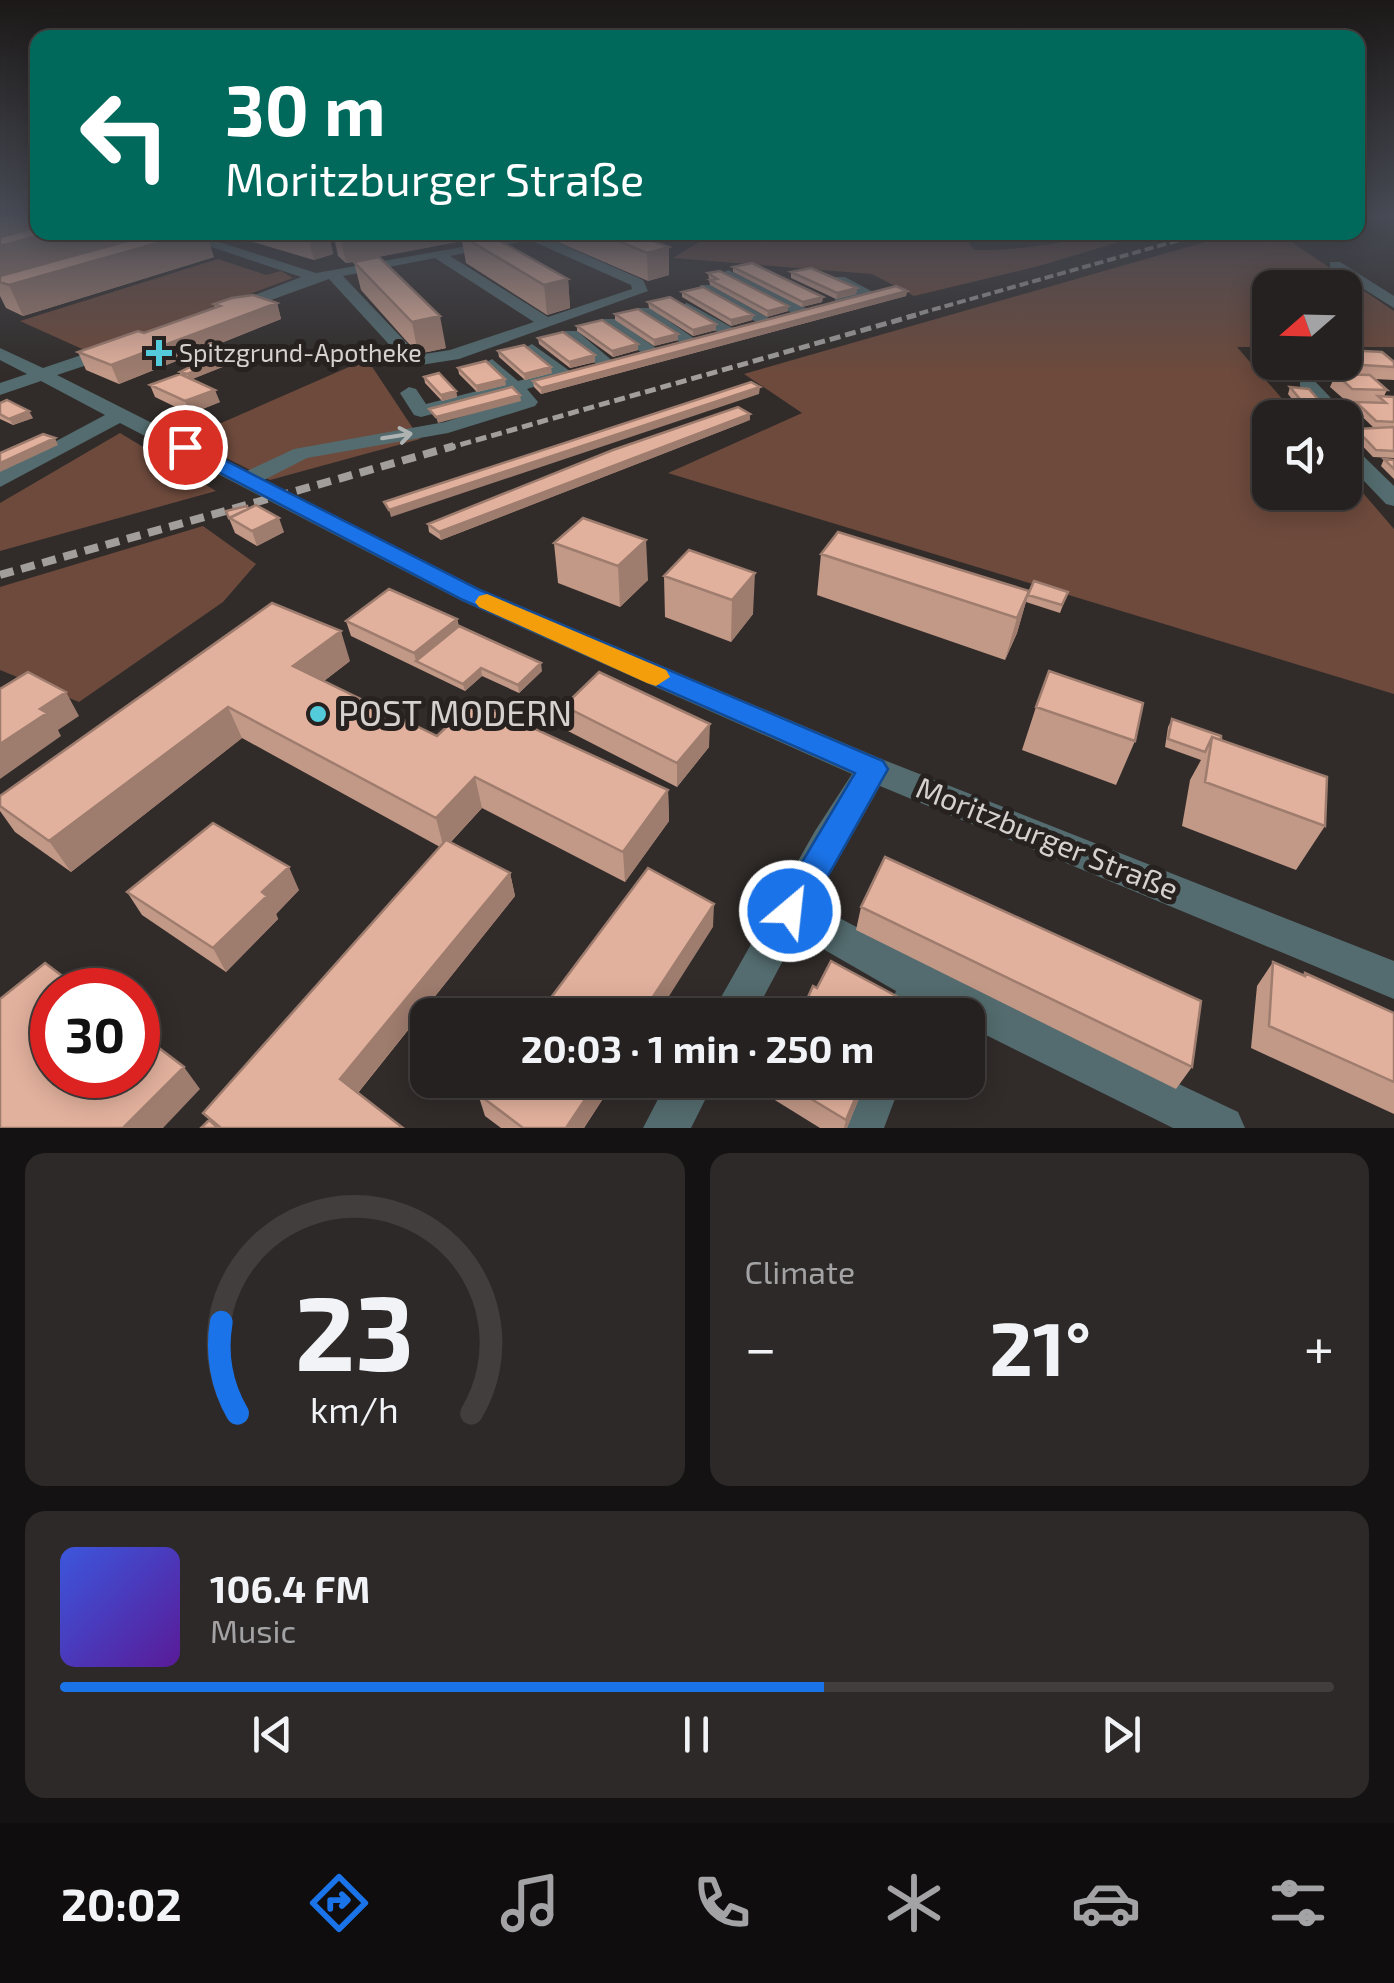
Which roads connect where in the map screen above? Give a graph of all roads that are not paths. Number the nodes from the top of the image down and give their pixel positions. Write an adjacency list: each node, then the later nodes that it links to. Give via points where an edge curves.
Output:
1 (285, 268): 8 (street)
2 (366, 268): 6 (street)
3 (459, 268): 16 (street)
4 (603, 268): 16 (street, via 642,287)
5 (1338, 268): 12 (street)
6 (333, 274): 8 (street); 16 (street, via 414,361 454,355)
7 (728, 274): 14 (street)
8 (315, 277): 15 (street)
9 (840, 280): 14 (street, via 869,294 826,300)
10 (704, 288): 18 (street)
11 (678, 302): 19 (street)
12 (1394, 303)
13 (644, 311): 21 (street)
14 (802, 312): 18 (street)
15 (208, 317)
16 (543, 322)
17 (609, 322): 24 (street)
18 (766, 322): 19 (street)
19 (728, 331): 21 (street)
20 (571, 335): 26 (street)
21 (690, 341): 24 (street)
22 (132, 344): 28 (street)
23 (532, 349): 29 (street)
24 (651, 351): 26 (street)
25 (0, 353): 28 (street, Moritzburger Straße)
26 (606, 363): 29 (street)
27 (492, 364): 32 (street)
28 (43, 374): 33 (street); 37 (street, Moritzburger Straße)
29 (565, 374): 32 (street)
30 (452, 379): 35 (street)
31 (1306, 382): 36 (street)
32 (517, 386): 35 (street); 39 (street, one-way to 32, via 301,453 448,427 523,406 528,402)
33 (0, 390)
34 (409, 392): 35 (street, via 421,410)
35 (470, 398)
36 (1322, 400)
37 (120, 415): 39 (street, Moritzburger Straße); 40 (street)
38 (1362, 466): 41 (street)
39 (249, 479): 42 (street, Moritzburger Straße, via 472,595)
40 (0, 480)
41 (1394, 499)
42 (873, 769): 43 (street); 44 (street, Moritzburger Straße)
43 (790, 911): 45 (street); 46 (street)
44 (1394, 980)
45 (741, 998)
46 (914, 998)
47 (985, 1009): 52 (street)
48 (683, 1098): 50 (street)
49 (873, 1098): 51 (street)
50 (666, 1128)
51 (861, 1128)
52 (1222, 1128)

